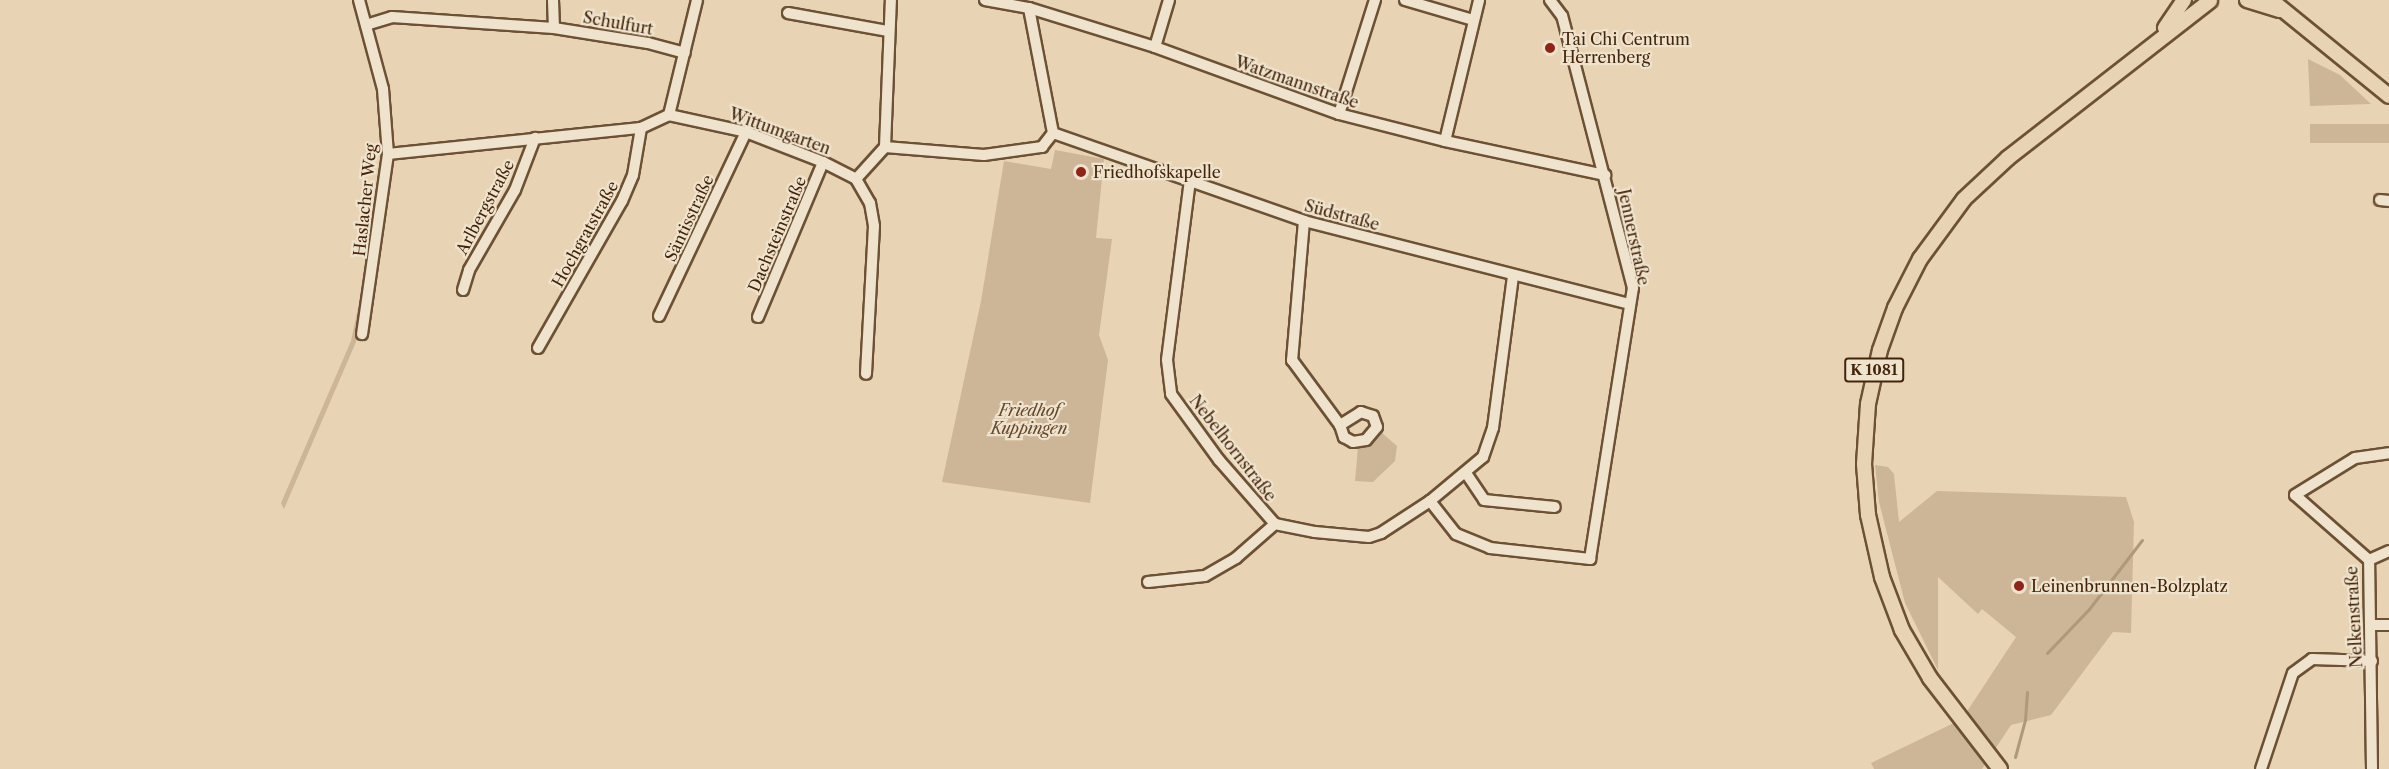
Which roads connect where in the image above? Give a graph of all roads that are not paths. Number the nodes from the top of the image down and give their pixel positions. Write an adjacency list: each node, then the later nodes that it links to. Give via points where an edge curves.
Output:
1 (359, 0): 19 (street, Haslacher Weg)
2 (553, 0): 20 (street)
3 (697, 0): 24 (street)
4 (891, 0): 21 (street)
5 (985, 0): 15 (street, Watzmannstraße)
6 (1169, 0): 23 (street)
7 (1375, 0): 26 (street)
8 (1405, 0): 18 (street)
9 (1479, 0): 18 (street)
10 (1550, 0): 36 (street, Jennerstraße, via 1563,16)
11 (2184, 0): 22 (main road, K 1081)
12 (2212, 0): 22 (main road, K 1081)
13 (2247, 0): 16 (main road)
14 (2271, 0): 16 (main road)
15 (1029, 8): 23 (street, Watzmannstraße); 30 (street)
16 (2285, 12): 25 (main road)
17 (788, 13): 21 (street)
18 (1473, 20): 32 (street)
19 (366, 25): 20 (street, Schulfurt, via 392,17); 34 (street, Haslacher Weg, via 383,89)
20 (554, 28): 24 (street, Schulfurt, via 648,43)
21 (888, 31): 33 (street)
22 (2150, 46): 60 (main road, K 1081, via 2001,164 1952,213 1925,250 1901,294 1873,377 1866,424 1865,482 1871,537 1882,577 1902,630 1930,678)
23 (1155, 47): 26 (street, Watzmannstraße)
24 (685, 54): 27 (street)
25 (2389, 96)
26 (1339, 114): 32 (street, Watzmannstraße)
27 (669, 115): 28 (street); 29 (street, Wittumgarten)
28 (641, 128): 31 (street); 46 (street, Hochgratstraße, via 633,175 622,201)
29 (746, 132): 35 (street, Wittumgarten); 43 (street, Säntisstraße)
30 (1053, 133): 33 (street, via 1042,147 999,154); 38 (street, Südstraße)
31 (535, 138): 34 (street); 41 (street, Arlbergstraße, via 515,190 469,270)
32 (1445, 141): 36 (street, Watzmannstraße)
33 (885, 147): 37 (street)
34 (388, 154): 45 (street, Haslacher Weg)
35 (823, 162): 37 (street, Wittumgarten); 44 (street, Dachsteinstraße)
36 (1605, 175): 42 (street, Jennerstraße, via 1633,288)
37 (856, 179): 47 (street, via 870,203 874,226)
38 (1190, 180): 39 (street, Südstraße); 53 (street, Nebelhornstraße, via 1167,360 1171,394)
39 (1304, 220): 40 (street, Südstraße); 48 (street, via 1292,360)
40 (1513, 276): 42 (street, Südstraße); 50 (street, Nebelhornstraße, via 1493,429 1483,457)
41 (464, 290)
42 (1630, 304): 51 (street, Jennerstraße, via 1590,559 1490,548 1456,534)
43 (659, 316)
44 (758, 317)
45 (362, 334)
46 (538, 348)
47 (866, 374)
48 (1340, 425)
49 (2389, 453): 55 (street, Nelkenstraße, via 2355,458 2295,495)
50 (1466, 473): 51 (street, Nebelhornstraße); 52 (street, via 1484,500)
51 (1430, 501): 53 (street, Nebelhornstraße, via 1395,526 1369,537)
52 (1555, 507)
53 (1275, 524): 56 (street, via 1236,558 1205,576)
54 (2389, 551): 55 (street)
55 (2369, 560): 57 (street, Nelkenstraße)
56 (1148, 582)
57 (2372, 625): 58 (street); 59 (street, Nelkenstraße)
58 (2389, 625)
59 (2372, 661): 61 (street, via 2312,659 2293,673); 62 (street, Nelkenstraße)
60 (2000, 769)
61 (2262, 769)
62 (2372, 769)

